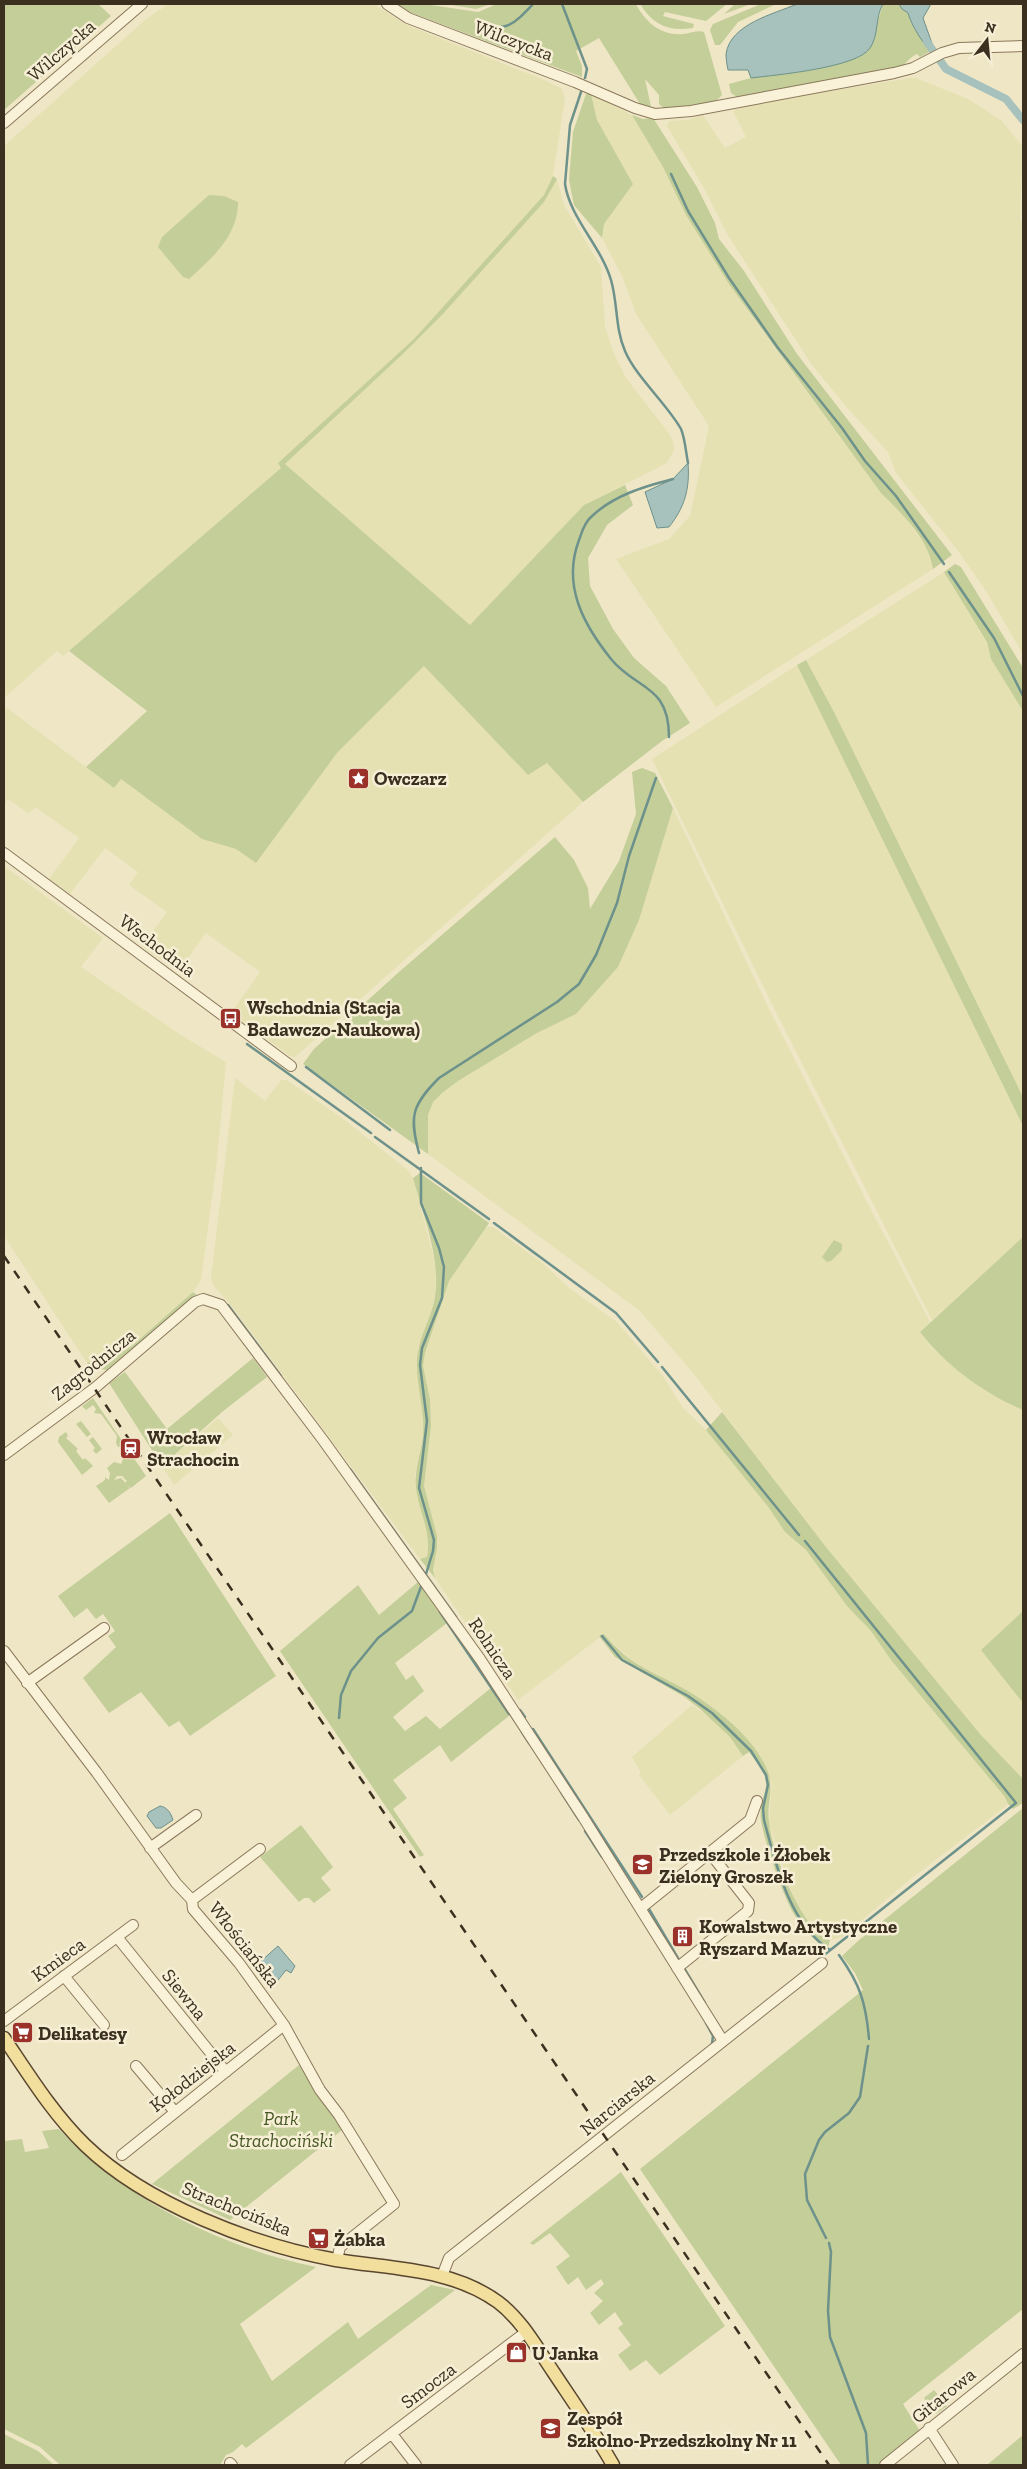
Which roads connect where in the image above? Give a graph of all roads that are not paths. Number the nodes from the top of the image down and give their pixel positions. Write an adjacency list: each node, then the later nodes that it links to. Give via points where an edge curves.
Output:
1 (142, 4): 4 (street, Wilczycka)
2 (387, 4): 3 (street, Wilczycka, via 408,18 643,111 671,114 894,73 959,48)
3 (1023, 46)
4 (4, 123)
5 (4, 853): 6 (street, Wschodnia)
6 (291, 1066)
7 (203, 1299): 8 (street, Zagrodnicza, via 195,1302 96,1387); 18 (street, Rolnicza, via 215,1302 228,1312 414,1565 522,1721)
8 (4, 1453)
9 (104, 1628): 11 (street)
10 (4, 1651): 11 (street, Włościańska)
11 (27, 1683): 14 (street, Włościańska)
12 (757, 1801): 16 (street, via 750,1820)
13 (196, 1815): 14 (street)
14 (150, 1848): 17 (street, Włościańska)
15 (260, 1849): 17 (street)
16 (710, 1853): 18 (street); 22 (street, via 750,1907)
17 (192, 1900): 25 (street, Włościańska, via 193,1908 239,1963)
18 (641, 1908): 22 (street, Rolnicza)
19 (132, 1925): 20 (street, Kmieca)
20 (117, 1937): 23 (street, Kmieca); 30 (street, Siewna)
21 (822, 1963): 28 (street, Narciarska)
22 (677, 1968): 28 (street, Rolnicza)
23 (64, 1976): 24 (street, Kmieca); 26 (street)
24 (4, 2021)
25 (284, 2025): 30 (street, Kołodziejska); 33 (street, Włościańska, via 320,2090 394,2204 340,2247)
26 (104, 2026)
27 (4, 2038): 33 (main road, Strachocińska, via 63,2121 85,2145 121,2174 229,2230)
28 (723, 2041): 34 (street, Narciarska, via 448,2258)
29 (136, 2066): 31 (street)
30 (226, 2072): 31 (street, Kołodziejska)
31 (175, 2112): 32 (street, Kołodziejska)
32 (122, 2155)
33 (336, 2260): 34 (main road, Strachocińska)
34 (442, 2276): 35 (main road, Strachocińska, via 475,2288 496,2301)
35 (526, 2332): 38 (street, Smocza); 41 (main road, Strachocińska)
36 (1023, 2354): 37 (street, Gitarowa)
37 (929, 2428): 42 (street, Gitarowa); 43 (street)
38 (392, 2434): 39 (street, Smocza); 40 (street)
39 (350, 2465)
40 (416, 2465)
41 (613, 2465)
42 (885, 2465)
43 (953, 2465)

